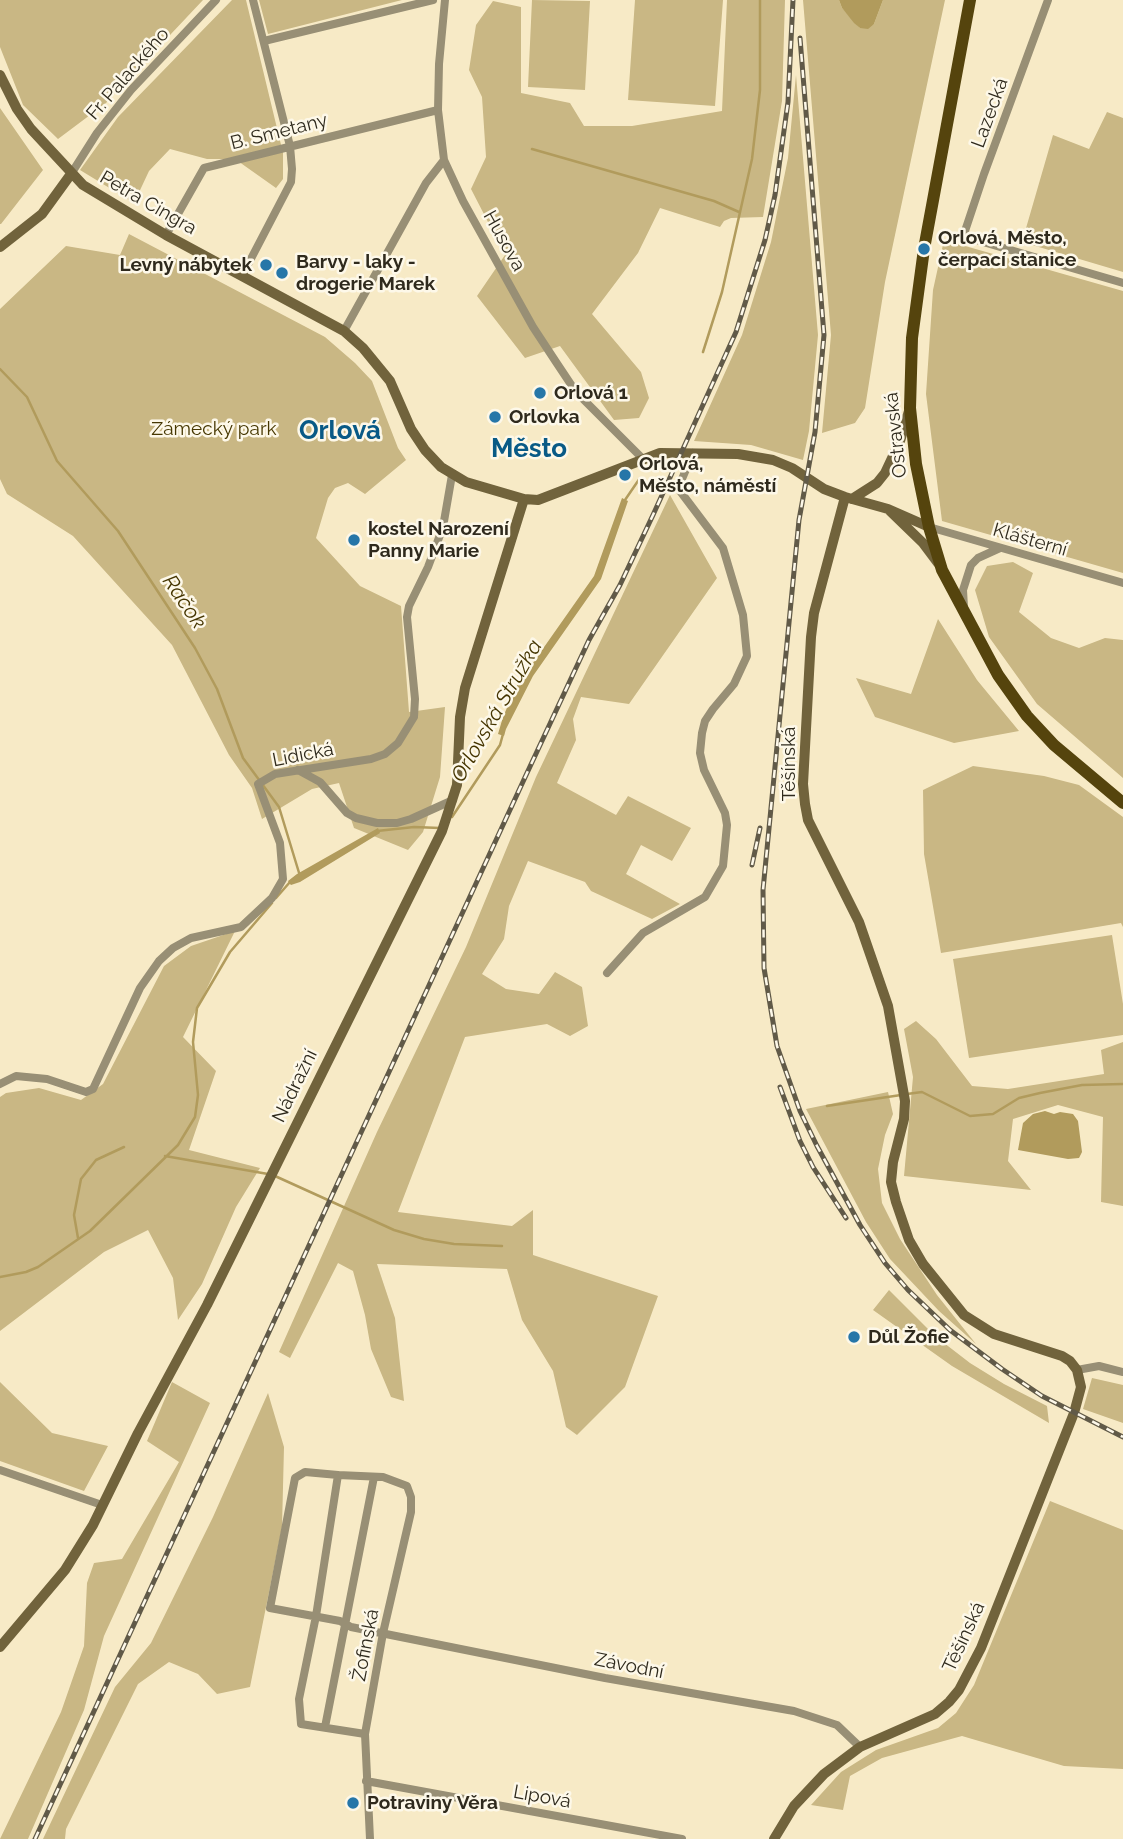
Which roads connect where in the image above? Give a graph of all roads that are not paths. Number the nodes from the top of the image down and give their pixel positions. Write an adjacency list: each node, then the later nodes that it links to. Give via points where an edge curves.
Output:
1 (216, 0): 12 (street, Fr. Palackého, via 131,90)
2 (254, 0): 7 (street)
3 (433, 0): 7 (street)
4 (445, 0): 9 (street, Husova)
5 (970, 0): 20 (main road, Ostravská, via 919,276)
6 (1048, 0): 18 (street, Lazecká, via 984,174 966,237)
7 (264, 41): 10 (street)
8 (0, 75): 12 (street, Petra Cingra, via 31,129)
9 (438, 110): 10 (street, B. Smetany); 11 (street, Husova)
10 (290, 146): 14 (street, B. Smetany, via 204,168); 17 (street, via 291,182)
11 (444, 160): 19 (street, via 426,183); 22 (street, Husova, via 556,362 576,392)
12 (71, 174): 14 (street, Petra Cingra, via 97,196); 15 (street, via 42,214)
13 (0, 235): 15 (street)
14 (166, 235): 17 (street, Petra Cingra)
15 (13, 238): 16 (street)
16 (0, 247)
17 (242, 276): 19 (street, Petra Cingra)
18 (1123, 283)
19 (344, 331): 23 (street, Petra Cingra, via 390,381 411,429 425,450)
20 (910, 408): 24 (street, via 885,473); 27 (main road, Ostravská)
21 (693, 453): 22 (street, Petra Cingra); 24 (street, Petra Cingra, via 772,460); 35 (street, via 680,491 723,548 743,615 747,656 702,733 704,770 727,825 723,866 705,897 643,933)
22 (642, 458): 25 (street, Petra Cingra, via 552,496)
23 (452, 475): 25 (street, Petra Cingra); 32 (street, Lidická, via 443,527 407,617 414,717 385,754)
24 (848, 498): 26 (street, Petra Cingra); 37 (street, Těšínská, via 814,613 803,783 808,820 842,884 888,1006 905,1101 891,1182 896,1202 923,1265 964,1315 994,1334 1062,1356)
25 (524, 499): 33 (street, Nádražní, via 465,688)
26 (888, 509): 27 (street, Petra Cingra); 29 (street, via 923,543)
27 (929, 527): 28 (street, Klášterní); 29 (main road, Ostravská)
28 (1001, 547): 30 (street, Klášterní); 31 (street, via 971,565 963,590)
29 (942, 570): 31 (main road, Ostravská)
30 (1123, 583)
31 (964, 614): 34 (main road, Ostravská, via 1027,716 1073,763)
32 (298, 771): 33 (street, via 320,782 347,813 377,823 411,819); 36 (street, Lidická, via 275,774 258,784 280,843 283,879 272,898 241,927 191,938 159,961 140,988 93,1089 86,1092 47,1079 16,1076)
33 (453, 800): 42 (street, Nádražní, via 426,865)
34 (1123, 803)
35 (607, 973)
36 (0, 1084)
37 (1077, 1370): 38 (street, via 1099,1366); 49 (street, Těšínská, via 1081,1387 1074,1413 981,1648 959,1689 935,1714)
38 (1123, 1372)
39 (0, 1470): 42 (street)
40 (338, 1475): 41 (street); 43 (street); 43 (street, Závodní, via 305,1472 295,1478 270,1608)
41 (378, 1477): 44 (street); 45 (street, Žofinská, via 407,1486 411,1497)
42 (102, 1506): 46 (street, Nádražní, via 65,1570)
43 (316, 1616): 44 (street, Závodní); 47 (street, via 299,1699 302,1724)
44 (346, 1624): 45 (street, Závodní); 47 (street)
45 (383, 1633): 48 (street, Žofinská); 49 (street, Závodní, via 794,1711 837,1725)
46 (0, 1647)
47 (325, 1727): 48 (street)
48 (365, 1734): 50 (street, Žofinská)
49 (860, 1747): 55 (street, Těšínská, via 824,1774 794,1807)
50 (366, 1781): 51 (street, Lipová); 52 (street, Žofinská)
51 (629, 1829): 53 (street); 54 (street, Lipová)
52 (370, 1839)
53 (628, 1839)
54 (682, 1839)
55 (774, 1839)

